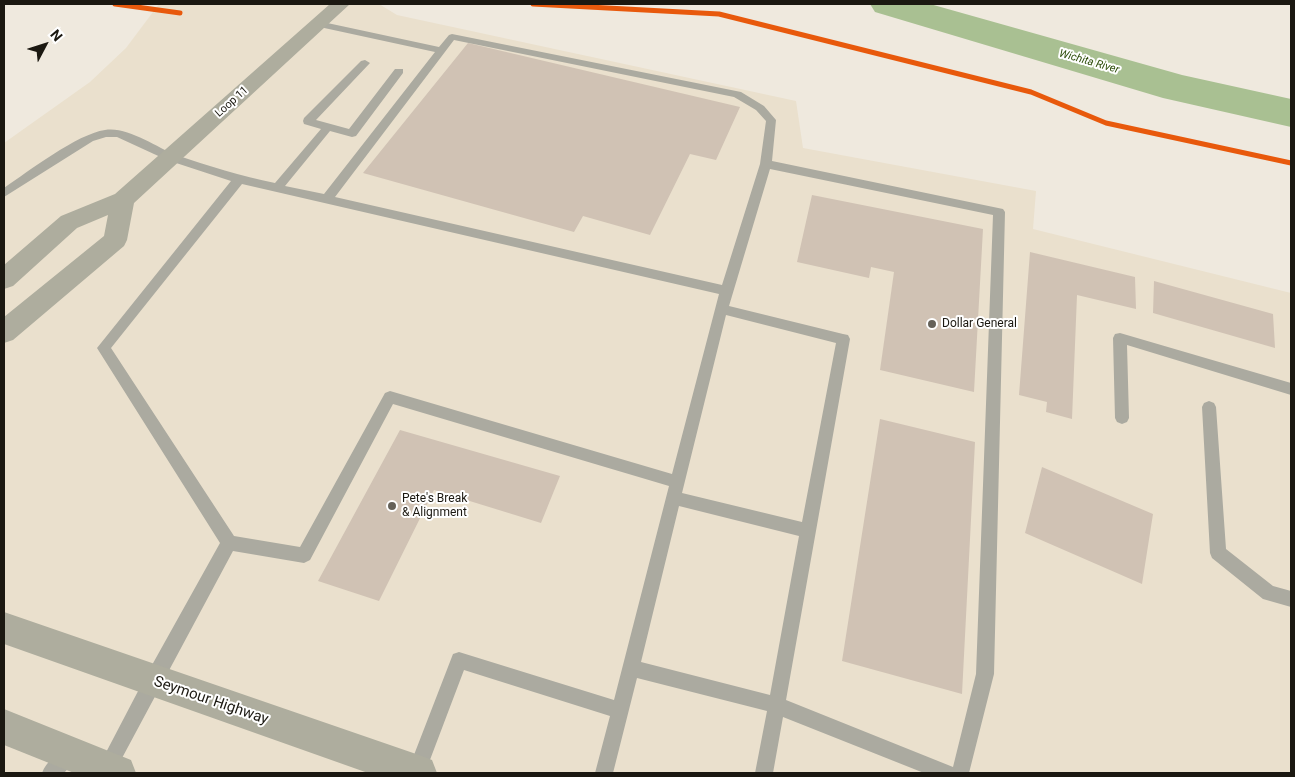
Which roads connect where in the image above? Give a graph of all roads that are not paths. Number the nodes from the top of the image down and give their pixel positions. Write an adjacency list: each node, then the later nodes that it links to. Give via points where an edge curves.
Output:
1 (341, 4): 2 (main road, Loop 11 / Loop 11)
2 (318, 24): 3 (lane); 7 (main road, Loop 11 / Loop 11)
3 (442, 51): 8 (lane, via 452,37 737,94 760,108 771,120); 12 (lane)
4 (365, 63): 6 (lane, via 308,121)
5 (400, 71): 6 (lane, via 352,133)
6 (328, 127): 10 (lane)
7 (171, 157): 9 (lane); 11 (lane, via 118,132 106,133 89,138); 13 (main road, Loop 11 / Loop 11)
8 (766, 164): 15 (lane); 39 (lane, via 999,212 985,674)
9 (239, 179): 10 (lane); 24 (lane, via 104,348)
10 (277, 188): 12 (lane)
11 (4, 193)
12 (327, 199): 15 (lane)
13 (123, 200): 14 (main road, Loop 11 / Loop 11, via 69,222); 17 (main road, via 115,240)
14 (4, 279)
15 (726, 291): 16 (lane)
16 (722, 309): 21 (lane); 23 (lane, via 843,339)
17 (4, 332)
18 (1291, 389): 20 (lane, via 1120,338)
19 (1209, 407): 25 (lane, via 1218,553 1269,593)
20 (1122, 418)
21 (678, 482): 22 (lane); 24 (lane, via 390,397 304,555)
22 (674, 498): 23 (lane); 27 (lane)
23 (808, 531): 29 (lane)
24 (228, 543): 28 (lane)
25 (1291, 599)
26 (4, 628): 28 (main road, Seymour Highway)
27 (631, 668): 29 (lane); 30 (lane)
28 (153, 680): 34 (lane); 35 (main road, Seymour Highway)
29 (776, 706): 37 (lane); 38 (lane)
30 (620, 711): 35 (lane, via 459,660); 36 (lane)
31 (4, 727): 33 (main road)
32 (4, 741): 33 (main road)
33 (54, 756): 34 (main road)
34 (112, 771)
35 (417, 773)
36 (604, 773)
37 (764, 773)
38 (946, 773)
39 (960, 773)

